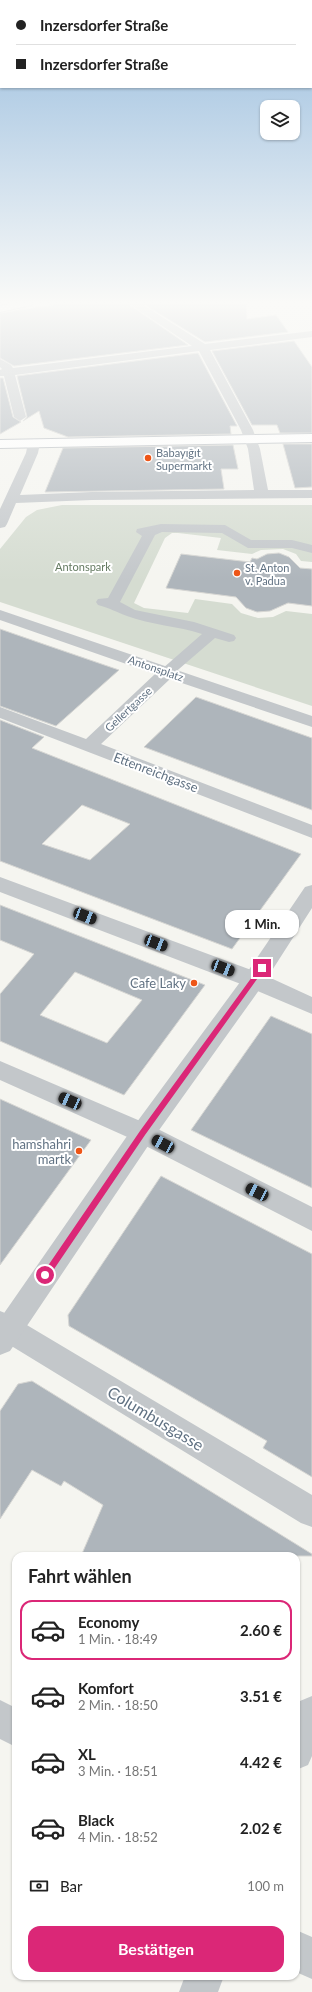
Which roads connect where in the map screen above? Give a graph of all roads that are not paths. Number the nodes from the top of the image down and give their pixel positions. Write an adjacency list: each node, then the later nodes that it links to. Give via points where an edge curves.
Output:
1 (13, 396): 3 (street)
2 (228, 396): 5 (street)
3 (20, 417)
4 (312, 438): 5 (main road)
5 (250, 439): 6 (main road); 9 (street)
6 (34, 443): 7 (main road); 10 (street)
7 (0, 444)
8 (312, 494): 9 (street)
9 (262, 495): 10 (street)
10 (12, 499): 11 (street)
11 (0, 524)
12 (288, 529): 13 (street)
13 (292, 544): 14 (street); 16 (street, via 248,544 238,531 225,529 160,528 146,532 139,565 108,602 130,613 189,625)
14 (312, 549)
15 (0, 614): 18 (street, Antonsplatz)
16 (212, 633): 17 (street); 18 (street)
17 (228, 638)
18 (167, 672): 20 (street, Antonsplatz); 21 (street, Gellertgasse)
19 (0, 712): 21 (street, Ettenreichgasse)
20 (312, 722)
21 (89, 746): 22 (street, Ettenreichgasse)
22 (312, 832)
23 (0, 884): 25 (street)
24 (312, 892): 25 (street)
25 (254, 980): 26 (street); 28 (street)
26 (312, 1006)
27 (0, 1070): 28 (street)
28 (143, 1133): 29 (street); 30 (street)
29 (312, 1220)
30 (3, 1331): 31 (street, Columbusgasse)
31 (312, 1512)
32 (312, 1714): 35 (street)
33 (0, 1717): 34 (street)
34 (12, 1727)
35 (300, 1743)
36 (300, 1951): 37 (street)
37 (312, 1960)
38 (203, 1980): 39 (street)
39 (198, 1992)

